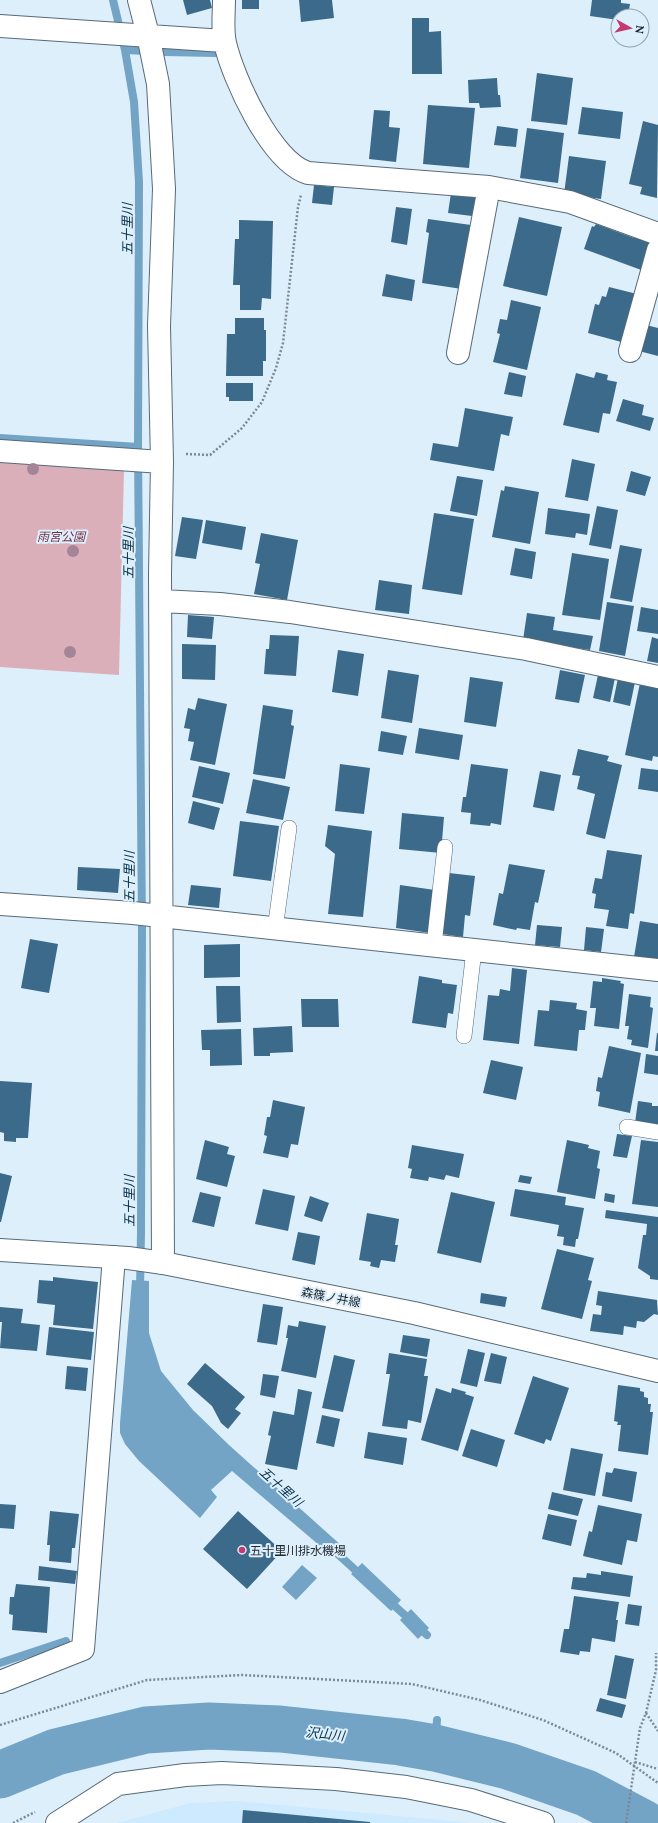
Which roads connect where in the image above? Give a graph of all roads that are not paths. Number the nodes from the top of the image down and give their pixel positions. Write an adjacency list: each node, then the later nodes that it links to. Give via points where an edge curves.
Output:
1 (139, 0): 4 (street)
2 (224, 0): 5 (street)
3 (0, 26): 4 (street)
4 (144, 35): 5 (street); 12 (street, via 158,84 164,189 159,326)
5 (224, 41): 6 (street, via 231,65 249,105 274,147 300,171 308,174)
6 (489, 187): 7 (street, via 570,202); 10 (street)
7 (658, 234)
8 (658, 250): 9 (street)
9 (630, 351)
10 (458, 353)
11 (0, 451): 12 (street)
12 (160, 459): 13 (street)
13 (161, 601): 14 (street, via 220,604 290,612 526,649); 18 (street)
14 (658, 677)
15 (289, 828): 19 (lane)
16 (445, 847): 20 (lane)
17 (0, 904): 18 (street)
18 (159, 916): 19 (street); 28 (street)
19 (275, 928): 20 (street)
20 (434, 945): 21 (street)
21 (474, 950): 22 (street); 23 (lane)
22 (658, 970)
23 (464, 1036)
24 (627, 1128): 25 (lane)
25 (658, 1132)
26 (0, 1250): 27 (street, 森篠ノ井線)
27 (121, 1258): 28 (street, 森篠ノ井線); 30 (street, via 83,1649)
28 (160, 1262): 29 (street, 森篠ノ井線, via 414,1313)
29 (658, 1372)
30 (0, 1682)
31 (57, 1823): 32 (street, via 118,1784 222,1773 336,1779 406,1787 471,1800)
32 (543, 1823)

